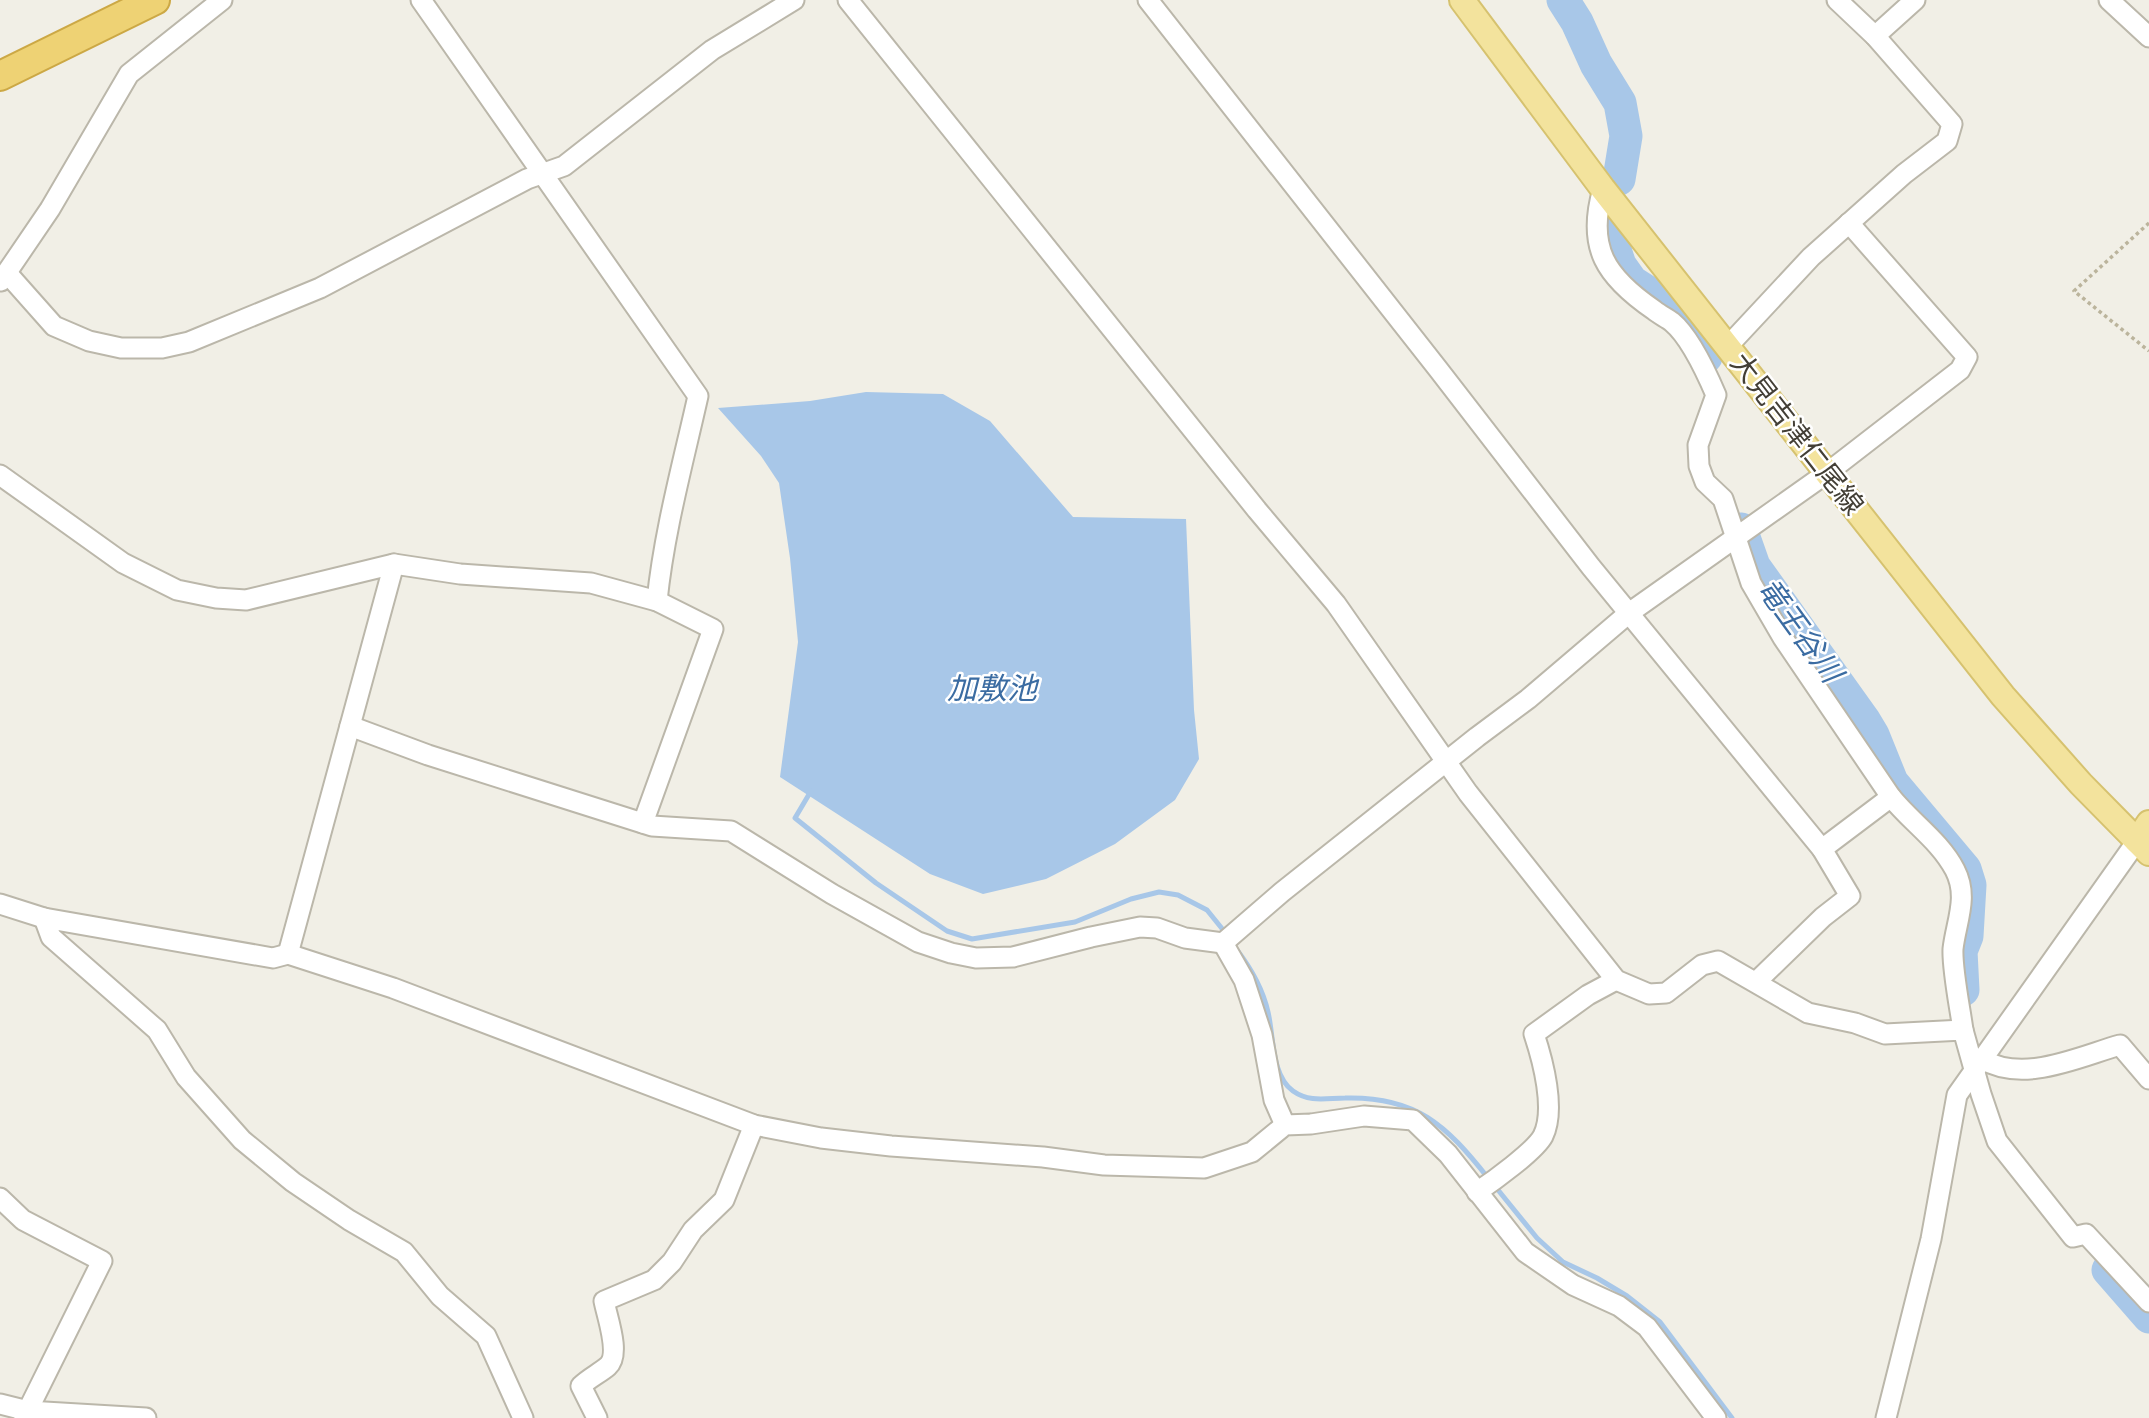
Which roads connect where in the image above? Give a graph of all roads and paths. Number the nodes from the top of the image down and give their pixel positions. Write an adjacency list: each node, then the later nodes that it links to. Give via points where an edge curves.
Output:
1 (155, 0): 13 (highway)
2 (222, 0): 18 (street, via 129,74 50,209)
3 (421, 0): 14 (street)
4 (794, 0): 14 (street, via 712,50 564,166)
5 (848, 0): 28 (street, via 1336,604)
6 (1148, 0): 26 (street)
7 (1837, 0): 11 (street)
8 (1915, 0): 11 (street)
9 (2109, 0): 12 (street)
10 (1471, 3): 15 (main road, 大見吉津仁尾線)
11 (1875, 36): 16 (street, via 1952,124 1947,141)
12 (2149, 37)
13 (0, 76)
14 (545, 174): 18 (street, via 527,179 320,288 189,342 162,348 121,348 54,326); 25 (street, via 698,396)
15 (1604, 189): 19 (main road, 大見吉津仁尾線); 23 (street, via 1597,212 1598,241 1605,263 1621,284 1674,323 1703,365 1716,395 1698,445 1699,466)
16 (1849, 223): 19 (street); 21 (street, via 1966,357 1960,370)
17 (2149, 223): 20 (path, via 2074,290)
18 (4, 277)
19 (1728, 346): 21 (main road, 大見吉津仁尾線)
20 (2149, 351)
21 (1827, 473): 23 (street); 31 (main road, 大見吉津仁尾線, via 2011,706 2081,784)
22 (0, 475): 24 (street, via 123,563 177,590 246,600)
23 (1741, 533): 26 (street); 29 (street, via 1751,583)
24 (394, 564): 25 (street, via 460,574 591,583); 27 (street)
25 (657, 601): 30 (street, via 713,629)
26 (1629, 613): 28 (street); 32 (street)
27 (350, 726): 30 (street); 36 (street)
28 (1446, 761): 35 (street); 37 (street)
29 (1891, 796): 32 (street); 39 (street, via 1956,872 1962,897 1953,950)
30 (643, 823): 35 (street, via 731,831 918,942 976,958 1013,957 1140,927)
31 (2145, 839): 40 (street)
32 (1822, 849): 38 (street, via 1850,896)
33 (0, 904): 34 (street)
34 (44, 918): 36 (street, via 272,958); 50 (street, via 51,937 157,1030 186,1077 242,1140 293,1182 404,1252 440,1296 486,1336)
35 (1223, 943): 43 (street, via 1244,980 1262,1035 1274,1100)
36 (288, 954): 42 (street, via 393,988)
37 (1616, 979): 38 (street, via 1649,994 1666,993 1702,965 1718,961); 44 (street, via 1534,1034 1549,1109 1542,1136)
38 (1756, 982): 39 (street, via 1808,1013 1885,1034)
39 (1963, 1030): 40 (street)
40 (1978, 1065): 41 (street, via 2035,1069 2120,1045); 46 (street, via 1997,1141 2073,1237 2086,1234); 53 (street, via 1957,1095 1931,1239)
41 (2149, 1079)
42 (754, 1125): 43 (street, via 891,1146 1104,1165 1204,1168 1252,1152); 51 (street, via 724,1200 693,1230 672,1262 654,1280 604,1301 614,1358 581,1386)
43 (1285, 1125): 44 (street, via 1364,1116 1413,1120)
44 (1486, 1186): 52 (street, via 1524,1252 1647,1327)
45 (0, 1198): 48 (street, via 23,1220 102,1261)
46 (2149, 1302)
47 (0, 1404): 48 (street)
48 (26, 1415): 49 (street)
49 (146, 1418)
50 (523, 1418)
51 (597, 1418)
52 (1716, 1418)
53 (1886, 1418)

